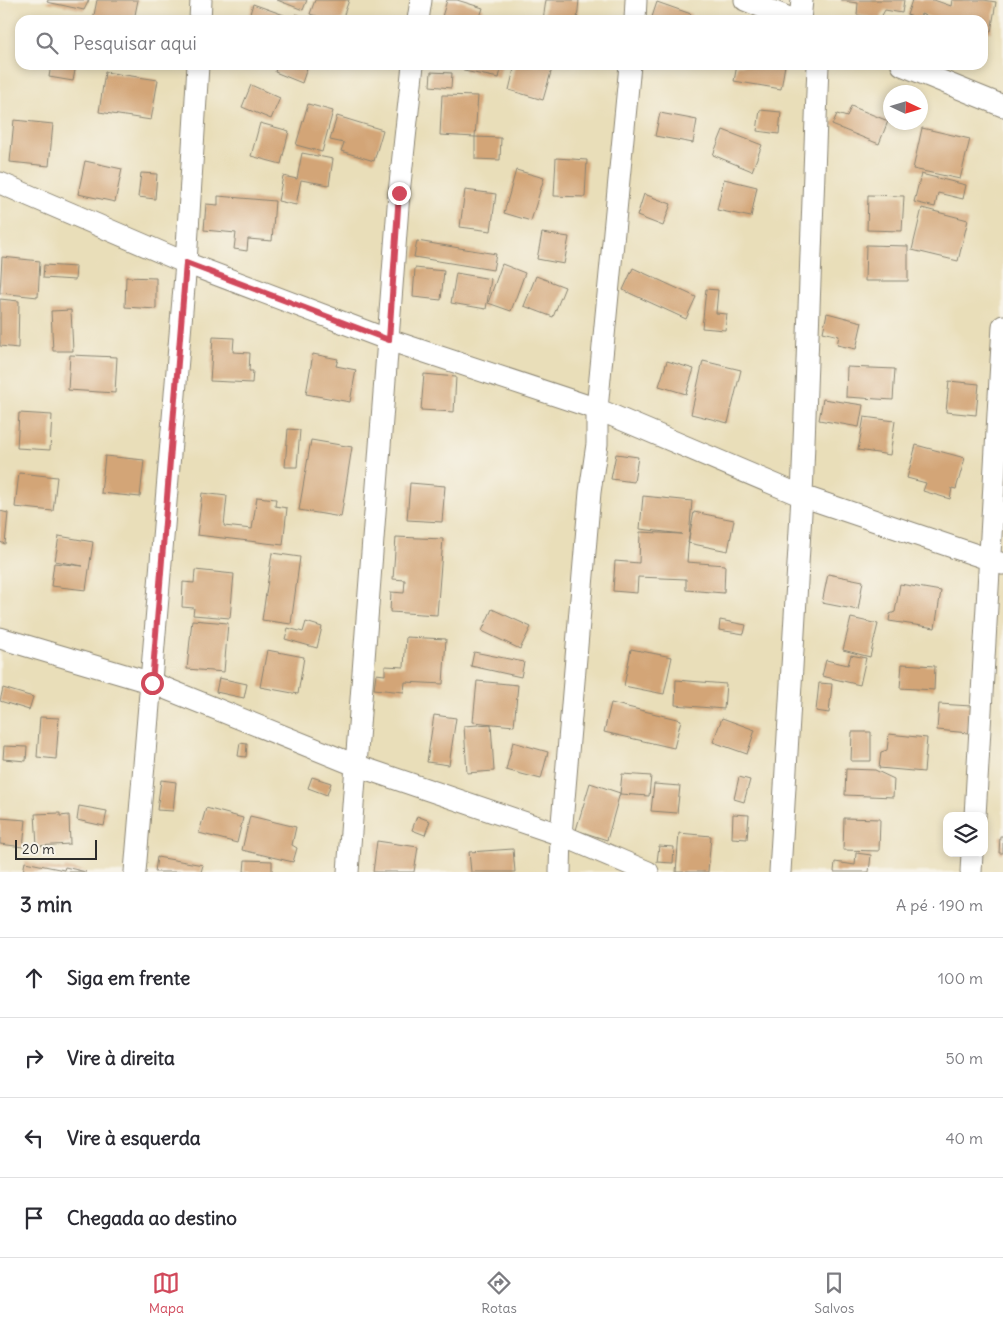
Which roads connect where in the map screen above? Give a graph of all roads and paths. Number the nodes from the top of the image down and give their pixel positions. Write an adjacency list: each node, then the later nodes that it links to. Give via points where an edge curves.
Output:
1 (201, 0): 6 (street)
2 (421, 0): 7 (street)
3 (636, 0): 8 (street)
4 (746, 0): 9 (street)
5 (802, 0): 10 (street)
6 (200, 15)
7 (419, 15)
8 (634, 15)
9 (782, 15)
10 (800, 15)
11 (198, 70): 18 (street)
12 (412, 70): 20 (street, via 399,193)
13 (630, 70): 21 (street)
14 (818, 70): 22 (street)
15 (914, 70): 16 (street)
16 (1003, 106)
17 (0, 183): 18 (street)
18 (186, 263): 20 (street); 25 (street)
19 (1003, 326): 23 (street)
20 (389, 340): 21 (street); 26 (street)
21 (597, 409): 22 (street); 28 (street, via 597,444 590,492)
22 (802, 496): 23 (street); 34 (street)
23 (996, 562): 27 (street)
24 (0, 638): 25 (street)
25 (152, 683): 26 (street); 30 (street)
26 (356, 765): 28 (street); 31 (street)
27 (975, 812)
28 (561, 835): 32 (street); 33 (street)
29 (972, 857): 35 (street)
30 (135, 872)
31 (348, 872)
32 (560, 872)
33 (648, 872)
34 (780, 872)
35 (971, 872)

